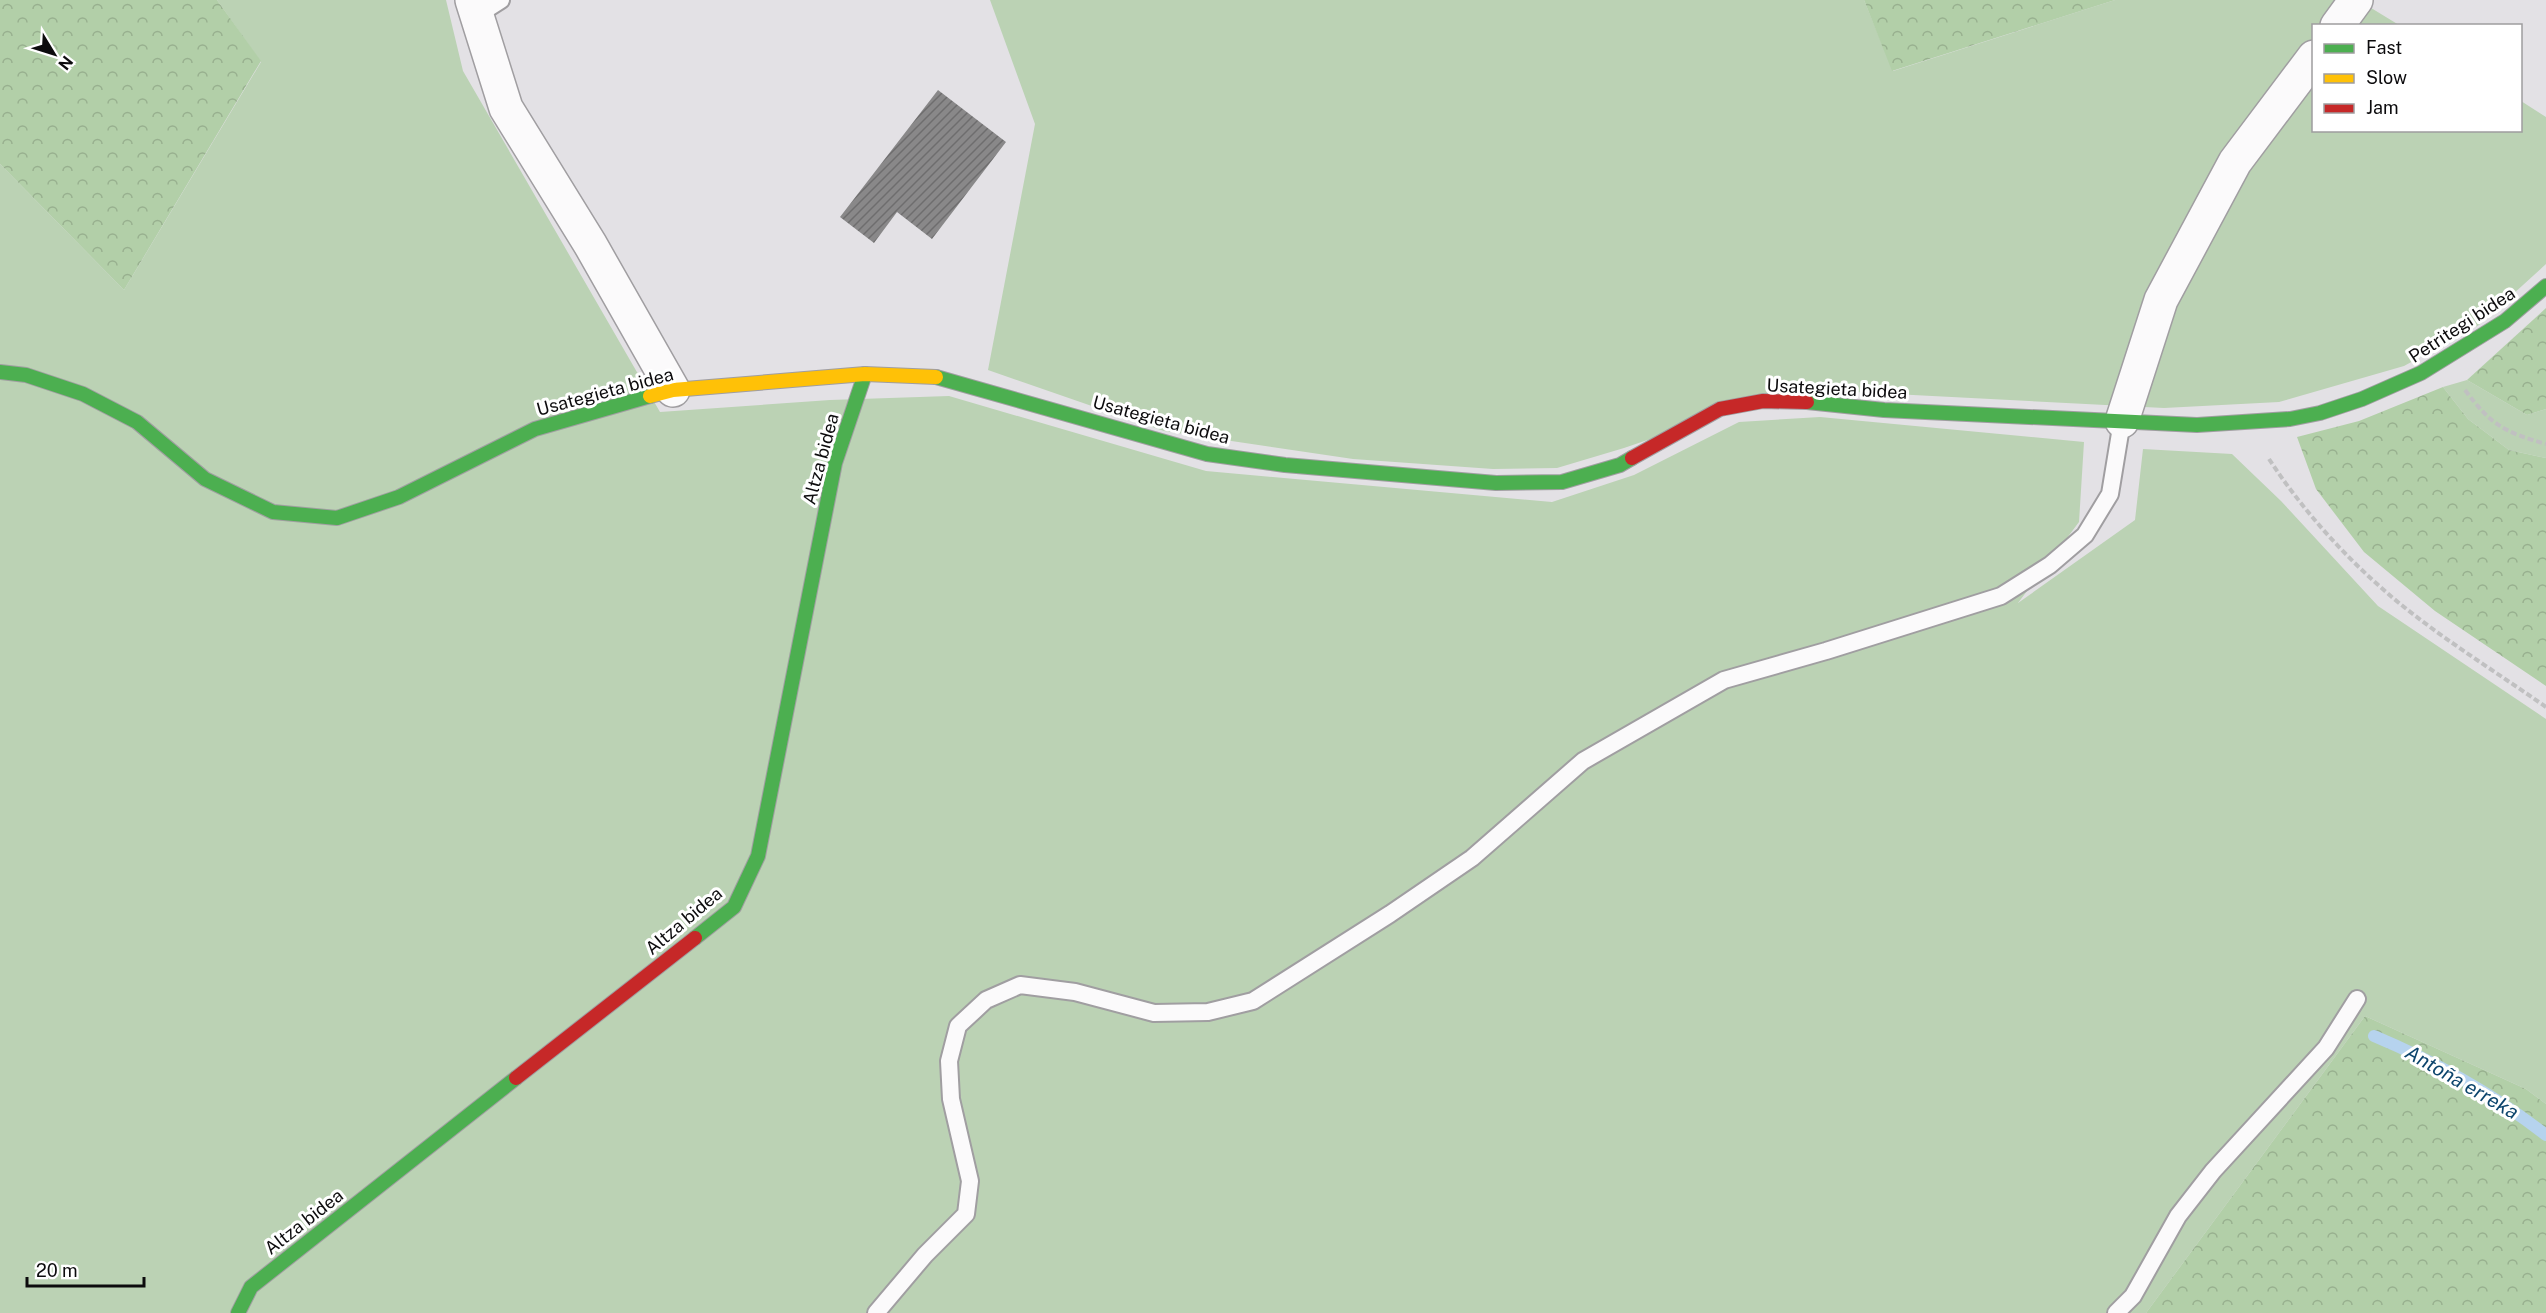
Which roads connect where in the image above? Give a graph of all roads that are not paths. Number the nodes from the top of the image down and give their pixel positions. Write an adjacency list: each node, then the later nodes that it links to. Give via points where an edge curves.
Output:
1 (2356, 0): 3 (street)
2 (483, 5): 9 (street, via 506,108)
3 (2338, 24)
4 (2312, 58): 10 (street, via 2235,162 2161,300)
5 (2546, 286): 8 (street, Petritegi bidea, via 2525,308 2444,361)
6 (0, 372): 9 (street, Usategieta bidea, via 26,375 82,394 137,422 205,479 273,512 337,518 399,497 535,429)
7 (865, 374): 9 (street, Usategieta bidea); 10 (street, Usategieta bidea, via 934,377 1207,454 1285,465 1496,483 1562,482 1620,465 1720,409 1763,401); 12 (street, Altza bidea, via 835,463 758,856 734,907 251,1287)
8 (2393, 388): 10 (street, Usategieta bidea, via 2318,414 2246,424)
9 (673, 390)
10 (2122, 421): 13 (lane, via 2110,494 2085,535 2050,565 2001,596 1724,680 1583,761 1472,858 1253,1001 1208,1012 1154,1013 1075,992 1020,985 986,1000 958,1026 949,1061 951,1099 970,1181 966,1214)
11 (2356, 999): 14 (lane, via 2326,1048 2212,1171 2178,1216 2133,1296)
12 (238, 1313)
13 (876, 1313)
14 (2116, 1313)

